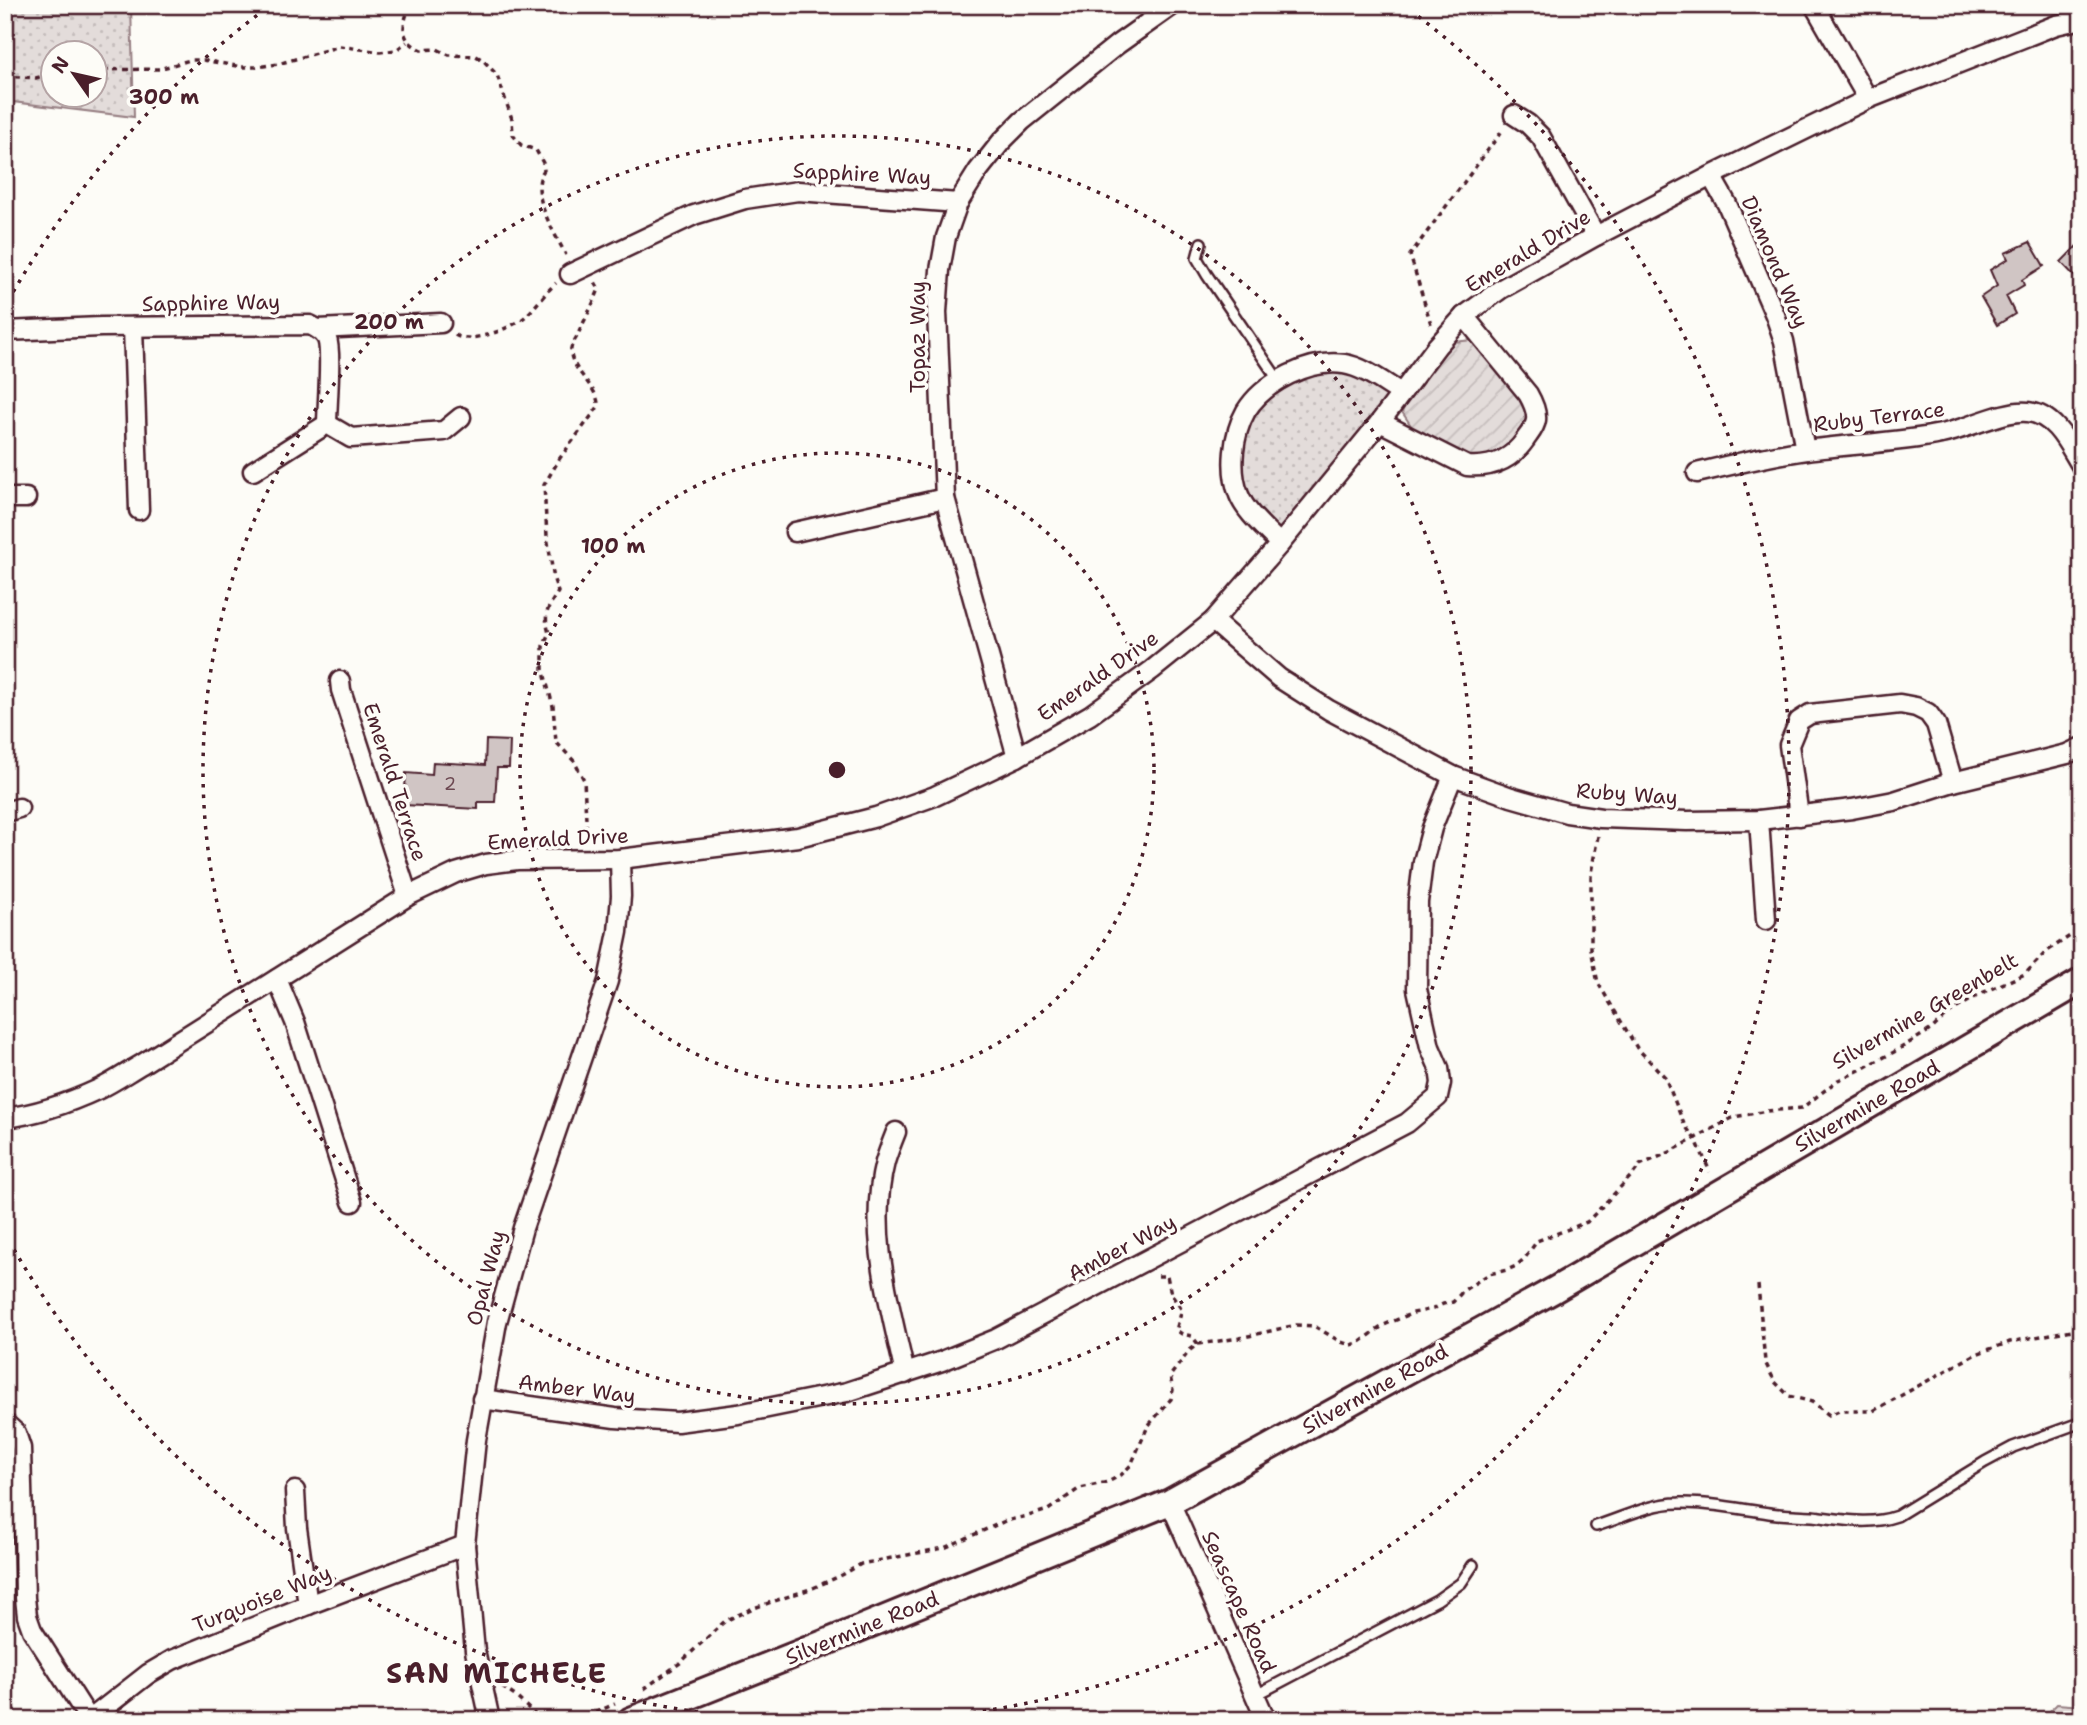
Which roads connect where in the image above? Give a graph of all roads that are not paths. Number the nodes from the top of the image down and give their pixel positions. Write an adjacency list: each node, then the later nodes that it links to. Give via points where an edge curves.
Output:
1 (1814, 5): 4 (street)
2 (1168, 6): 7 (street, Topaz Way, via 1022,121 985,161)
3 (2082, 19): 4 (street, Emerald Drive, via 2056,24)
4 (1868, 99): 6 (street, Emerald Drive)
5 (1514, 115): 8 (street, via 1541,137)
6 (1711, 176): 8 (street, Emerald Drive); 21 (street, Diamond Way, via 1784,341)
7 (958, 203): 10 (street, Sapphire Way, via 797,191 768,195 694,215); 27 (street, Topaz Way, via 946,237 937,312)
8 (1596, 236): 11 (street, Emerald Drive, via 1500,289)
9 (1201, 243): 16 (lane, via 1197,258)
10 (578, 271)
11 (1464, 316): 17 (street, Emerald Drive); 19 (street, via 1533,405 1536,420 1517,451 1494,465 1467,466)
12 (442, 323): 14 (street, Sapphire Way)
13 (133, 327): 14 (street, Sapphire Way); 15 (street, Sapphire Way); 28 (street)
14 (318, 328): 20 (street, via 327,338 329,351)
15 (5, 331)
16 (1279, 381): 17 (street, via 1298,370 1340,363); 30 (street, via 1247,411 1233,458 1234,481 1244,505)
17 (1401, 393): 19 (street, Emerald Drive)
18 (461, 417): 20 (street, via 444,431 351,438)
19 (1380, 422): 30 (street, Emerald Drive)
20 (327, 424): 23 (street)
21 (1805, 450): 22 (street, Ruby Terrace, via 1940,435 2028,411 2050,421); 24 (street, Ruby Terrace)
22 (2082, 467)
23 (253, 471)
24 (1698, 473)
25 (5, 498): 26 (street)
26 (26, 498)
27 (945, 498): 29 (street); 34 (street, Topaz Way)
28 (139, 510)
29 (795, 532)
30 (1280, 544): 31 (street, Emerald Drive)
31 (1213, 621): 34 (street, Emerald Drive, via 1090,715); 35 (street, Ruby Way, via 1279,678)
32 (340, 681): 40 (street, Emerald Terrace)
33 (2082, 747): 36 (street, Ruby Way)
34 (1017, 757): 39 (street, Emerald Drive, via 935,796 876,817 798,837)
35 (1453, 776): 38 (street, Ruby Way, via 1567,813 1601,818); 47 (street, Amber Way, via 1432,828 1418,902 1416,989 1439,1068 1438,1097 1407,1123 1147,1261 996,1339)
36 (1953, 782): 37 (street, Ruby Way, via 1895,801); 37 (street, via 1936,724 1928,713 1900,704 1810,714 1799,721 1789,746)
37 (1798, 816): 38 (street, Ruby Way)
38 (1759, 820): 41 (street)
39 (620, 859): 40 (street, Emerald Drive, via 486,864); 48 (street, Opal Way, via 618,932 608,981 523,1228)
40 (408, 896): 42 (street, Emerald Drive)
41 (1766, 920)
42 (277, 979): 44 (street, Emerald Drive, via 99,1089); 46 (street)
43 (2082, 981): 52 (street, Silvermine Road, via 1554,1290)
44 (5, 1118)
45 (896, 1132): 47 (street, via 885,1163 879,1230 882,1268)
46 (352, 1202)
47 (905, 1374): 48 (street, Amber Way, via 847,1392 677,1422)
48 (482, 1399): 54 (street, Opal Way)
49 (2082, 1422): 53 (lane, via 2013,1447 1886,1520 1857,1522 1675,1503)
50 (5, 1423): 59 (street, via 16,1433 21,1448 27,1616)
51 (295, 1491): 56 (street)
52 (1170, 1502): 57 (street, Seascape Road); 58 (street, Silvermine Road, via 881,1620)
53 (1596, 1526)
54 (465, 1545): 56 (street, Turquoise Way); 60 (street, Opal Way, via 475,1651)
55 (1473, 1565): 57 (lane, via 1461,1583 1437,1600)
56 (308, 1605): 59 (street, Turquoise Way, via 172,1661)
57 (1255, 1695): 61 (street, Seascape Road)
58 (625, 1711)
59 (89, 1720)
60 (490, 1720)
61 (1266, 1720)

